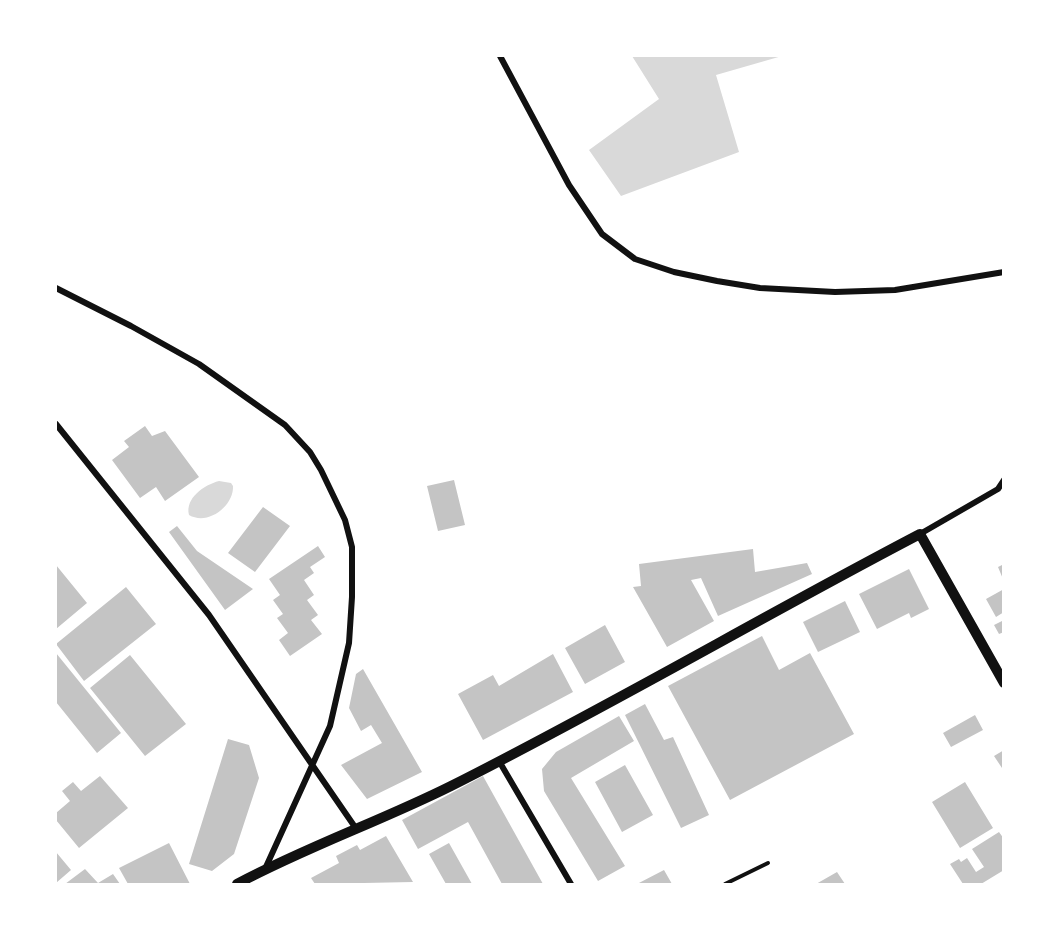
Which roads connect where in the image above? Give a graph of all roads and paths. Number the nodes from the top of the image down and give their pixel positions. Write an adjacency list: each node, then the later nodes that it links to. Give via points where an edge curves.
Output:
1 (500, 56): 2 (street, via 569,185 602,234 635,259 717,281 835,292 895,290)
2 (1004, 272)
3 (56, 288): 10 (street, via 199,364 285,425 321,470 345,520 353,565 349,643 330,726)
4 (56, 424): 10 (street, via 209,615)
5 (1004, 480): 6 (street)
6 (1001, 491): 7 (street)
7 (920, 534): 8 (main road); 9 (main road)
8 (1004, 683)
9 (499, 761): 11 (main road); 15 (street)
10 (312, 769): 11 (street); 13 (street)
11 (357, 831): 13 (main road)
12 (768, 862): 16 (lane)
13 (265, 869): 14 (main road)
14 (237, 885)
15 (571, 885)
16 (725, 885)

